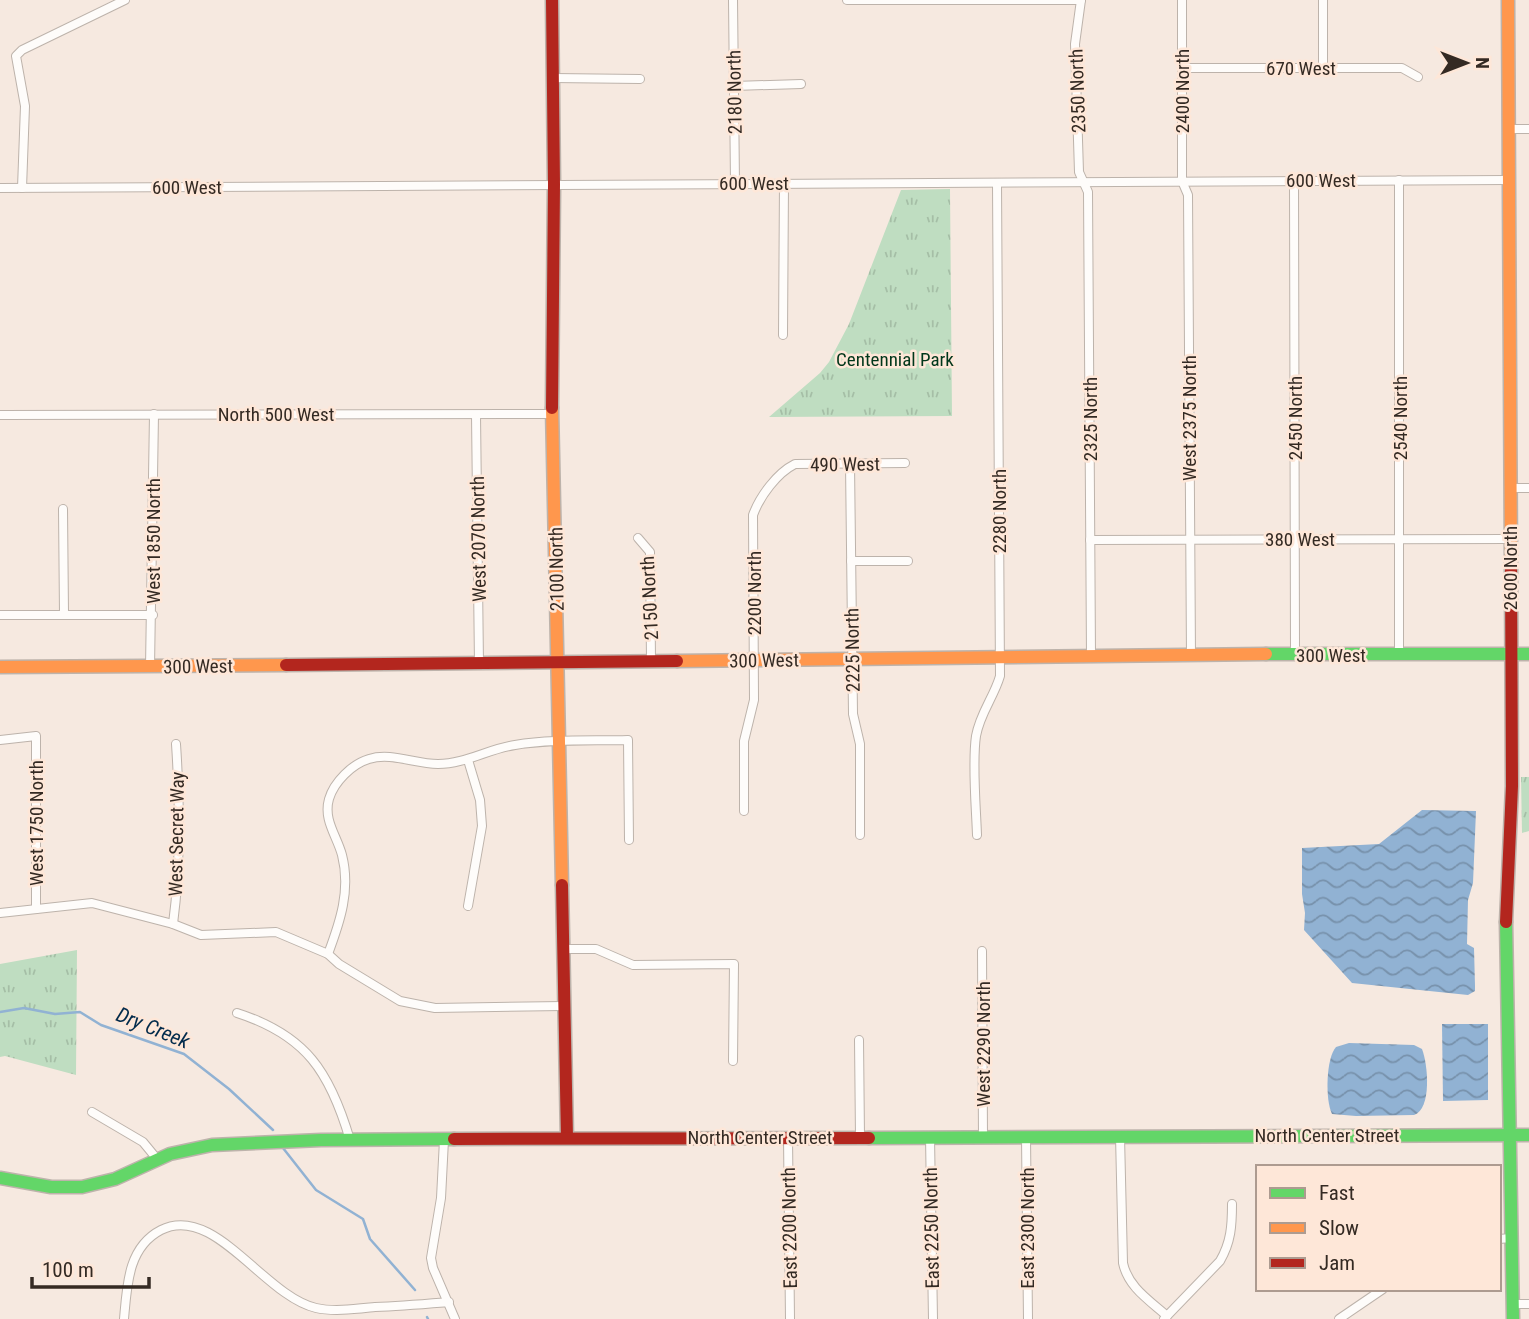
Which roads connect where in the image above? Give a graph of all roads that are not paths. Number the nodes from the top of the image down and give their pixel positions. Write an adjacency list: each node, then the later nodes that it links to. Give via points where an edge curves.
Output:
1 (125, 0): 28 (street, via 16,56 25,106)
2 (552, 0): 12 (street, 2100 North)
3 (733, 0): 15 (street, 2180 North)
4 (847, 0): 5 (street)
5 (1081, 0): 22 (street, 2350 North, via 1075,44 1079,172)
6 (1182, 0): 9 (street, 2400 North)
7 (1323, 0): 10 (street)
8 (1508, 0): 16 (street, 2600 North)
9 (1182, 68): 10 (street, 670 West); 21 (street, 2400 North)
10 (1323, 68): 11 (street, 670 West, via 1402,68)
11 (1418, 77)
12 (553, 78): 13 (street); 26 (street, 2100 North)
13 (640, 79)
14 (802, 84): 15 (street)
15 (734, 86): 23 (street, 2180 North)
16 (1508, 129): 17 (street); 20 (street, 2600 North)
17 (1529, 129)
18 (1294, 180): 19 (street, 600 West); 21 (street, 600 West); 45 (street, 2450 North)
19 (1399, 180): 20 (street, 600 West); 42 (street, 2540 North)
20 (1508, 180): 36 (street, 2600 North)
21 (1182, 181): 22 (street, 600 West); 41 (street, West 2375 North, via 1188,195)
22 (1084, 182): 25 (street, 600 West); 44 (street, 2325 North, via 1088,192)
23 (735, 183): 24 (street, 600 West); 26 (street, 600 West)
24 (784, 183): 25 (street, 600 West); 29 (street)
25 (997, 183): 55 (street, 2280 North)
26 (554, 184): 28 (street, 600 West); 31 (street, 2100 North)
27 (0, 188): 28 (street, 600 West)
28 (22, 188)
29 (783, 335)
30 (154, 414): 32 (street, North 500 West); 33 (street, North 500 West); 50 (street, West 1850 North)
31 (552, 414): 33 (street, North 500 West); 61 (street, 2100 North)
32 (0, 415)
33 (476, 415): 62 (street, West 2070 North)
34 (905, 463): 35 (street, 490 West)
35 (850, 464): 38 (street, 490 West, via 795,464); 46 (street, 2225 North)
36 (1509, 488): 37 (street); 43 (street, 2600 North)
37 (1529, 488)
38 (758, 501): 59 (street, 2200 North, via 753,515)
39 (63, 509): 48 (street)
40 (638, 538): 60 (street, 2150 North, via 650,552)
41 (1190, 539): 44 (street, 380 West); 45 (street, 380 West); 57 (street, West 2375 North)
42 (1400, 539): 43 (street, 380 West); 45 (street, 380 West); 54 (street, 2540 North)
43 (1510, 539): 51 (street, 2600 North)
44 (1090, 540): 56 (street, 2325 North)
45 (1295, 540): 53 (street, 2450 North)
46 (851, 561): 47 (street); 58 (street, 2225 North)
47 (908, 561)
48 (64, 614): 49 (street); 50 (street)
49 (0, 615)
50 (153, 615): 64 (street, West 1850 North)
51 (1510, 654): 52 (street, 300 West); 54 (street, 300 West); 85 (street, 2600 North, via 1512,786 1505,906)
52 (1529, 654)
53 (1296, 655): 54 (street, 300 West); 57 (street, 300 West)
54 (1399, 655)
55 (999, 656): 56 (street, 300 West); 58 (street, 300 West); 71 (street, 2280 North, via 1000,676 976,737)
56 (1091, 656): 57 (street, 300 West)
57 (1191, 656)
58 (852, 658): 59 (street, 300 West); 70 (street, 2225 North, via 853,714 860,744)
59 (754, 660): 60 (street, 300 West); 69 (street, 2200 North, via 754,701 744,741)
60 (651, 661): 61 (street, 300 West)
61 (558, 663): 62 (street, 300 West); 66 (street, 2100 North)
62 (479, 664): 64 (street, 300 West)
63 (0, 667): 64 (street, 300 West)
64 (150, 667)
65 (0, 740): 74 (street, West 1750 North, via 36,736)
66 (560, 741): 68 (street, via 516,745); 72 (street, via 628,740); 77 (street, 2100 North)
67 (176, 744): 76 (street, West Secret Way, via 179,827)
68 (468, 760): 73 (street, via 482,826); 79 (street, via 438,764 385,756 369,759 352,767 329,797 327,813 345,874 341,920)
69 (744, 811)
70 (860, 835)
71 (977, 835)
72 (629, 840)
73 (468, 906)
74 (36, 909): 75 (street); 76 (street, via 92,903)
75 (0, 913)
76 (173, 924): 79 (street, via 201,935 276,932)
77 (562, 949): 80 (street, 2100 North); 83 (street, via 596,949 633,965 734,964)
78 (982, 951): 91 (street, West 2290 North)
79 (328, 954): 80 (street, via 400,1002 435,1008)
80 (563, 1006): 93 (street, 2100 North)
81 (237, 1013): 94 (street, via 266,1022 296,1042 314,1062 330,1083)
82 (859, 1040): 89 (street)
83 (733, 1060)
84 (92, 1112): 96 (street, via 143,1142)
85 (1508, 1135): 86 (street, North Center Street); 87 (street, North Center Street); 99 (street, 2600 North)
86 (1529, 1135)
87 (1120, 1136): 92 (street, North Center Street); 104 (street, via 1126,1275)
88 (788, 1137): 89 (street, North Center Street); 93 (street, North Center Street); 107 (street, East 2200 North)
89 (860, 1137): 90 (street, North Center Street)
90 (930, 1137): 91 (street, North Center Street); 108 (street, East 2250 North)
91 (983, 1137): 92 (street, North Center Street)
92 (1026, 1137): 109 (street, East 2300 North)
93 (567, 1138): 95 (street, North Center Street)
94 (350, 1140): 95 (street, North Center Street); 96 (street, North Center Street, via 204,1147)
95 (444, 1140): 101 (street, via 431,1258)
96 (157, 1159): 97 (street, North Center Street, via 76,1189)
97 (0, 1178)
98 (1232, 1204): 104 (street, via 1233,1226 1220,1261)
99 (1505, 1238): 102 (street, 2600 North)
100 (1380, 1291): 110 (street)
101 (449, 1302): 105 (street, via 317,1308 299,1302 214,1234 193,1225 166,1228 148,1237 132,1261); 106 (street)
102 (1513, 1304): 103 (street); 111 (street, 2600 North)
103 (1529, 1304)
104 (1166, 1318)
105 (124, 1319)
106 (455, 1319)
107 (790, 1319)
108 (933, 1319)
109 (1028, 1319)
110 (1339, 1319)
111 (1513, 1319)

